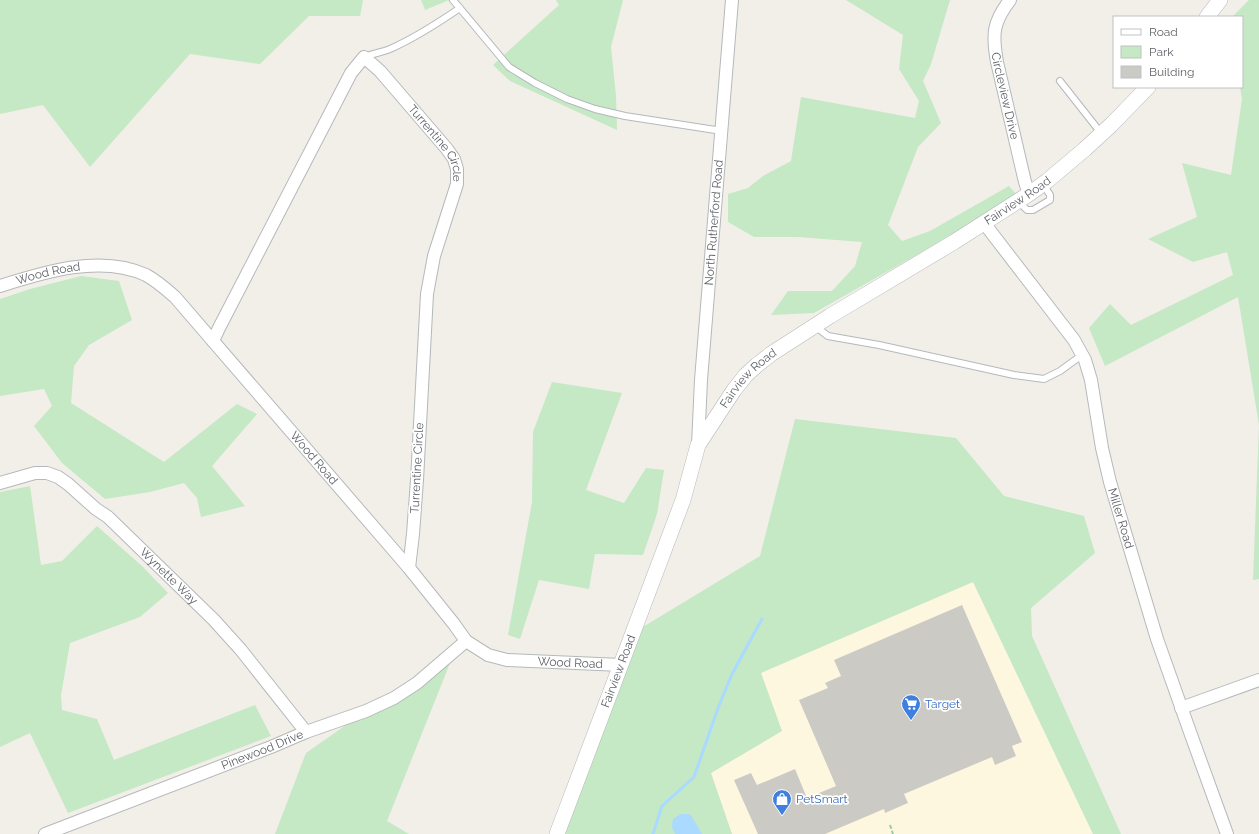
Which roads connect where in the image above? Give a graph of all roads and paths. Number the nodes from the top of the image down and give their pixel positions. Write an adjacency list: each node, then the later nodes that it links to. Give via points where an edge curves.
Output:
1 (454, 0): 5 (lane)
2 (732, 0): 10 (street, North Rutherford Road)
3 (1010, 0): 12 (street, Circleview Drive, via 996,22 994,46 1023,175)
4 (1220, 0): 6 (street)
5 (460, 8): 7 (lane, via 409,40); 10 (lane, via 509,67 567,99 625,116)
6 (1208, 16)
7 (364, 57): 16 (street, via 351,73); 20 (street, Turrentine Circle, via 380,71 447,149 454,159 458,177 456,192 434,256 427,294 417,480)
8 (1060, 81): 11 (lane)
9 (1147, 88): 11 (street, Fairview Road)
10 (722, 131): 18 (street, North Rutherford Road, via 701,380)
11 (1102, 134): 12 (street, Fairview Road)
12 (1024, 197): 13 (street, Fairview Road)
13 (984, 224): 15 (street, Fairview Road); 17 (street, Miller Road, via 1074,340)
14 (0, 286): 16 (street, Wood Road, via 61,269 108,266 127,269 146,276 164,287)
15 (814, 326): 17 (lane, via 828,336 1044,379); 18 (street, Fairview Road, via 770,354 746,376)
16 (213, 341): 20 (street, Wood Road)
17 (1082, 355): 24 (street, Miller Road, via 1091,380 1110,482 1157,639)
18 (698, 446): 22 (street, Fairview Road, via 683,500)
19 (0, 483): 25 (street, Wynette Way, via 36,473 47,473 68,484 108,517 214,620)
20 (409, 568): 21 (street, Wood Road)
21 (466, 642): 22 (street, Wood Road, via 488,655 508,660); 25 (street, Pinewood Drive, via 394,698 366,711)
22 (621, 665): 28 (street, Fairview Road)
23 (1259, 680): 24 (street)
24 (1181, 708): 30 (street, Miller Road)
25 (306, 732): 27 (street, Pinewood Drive)
26 (890, 825): 29 (path)
27 (45, 834)
28 (557, 834)
29 (893, 834)
30 (1227, 834)

